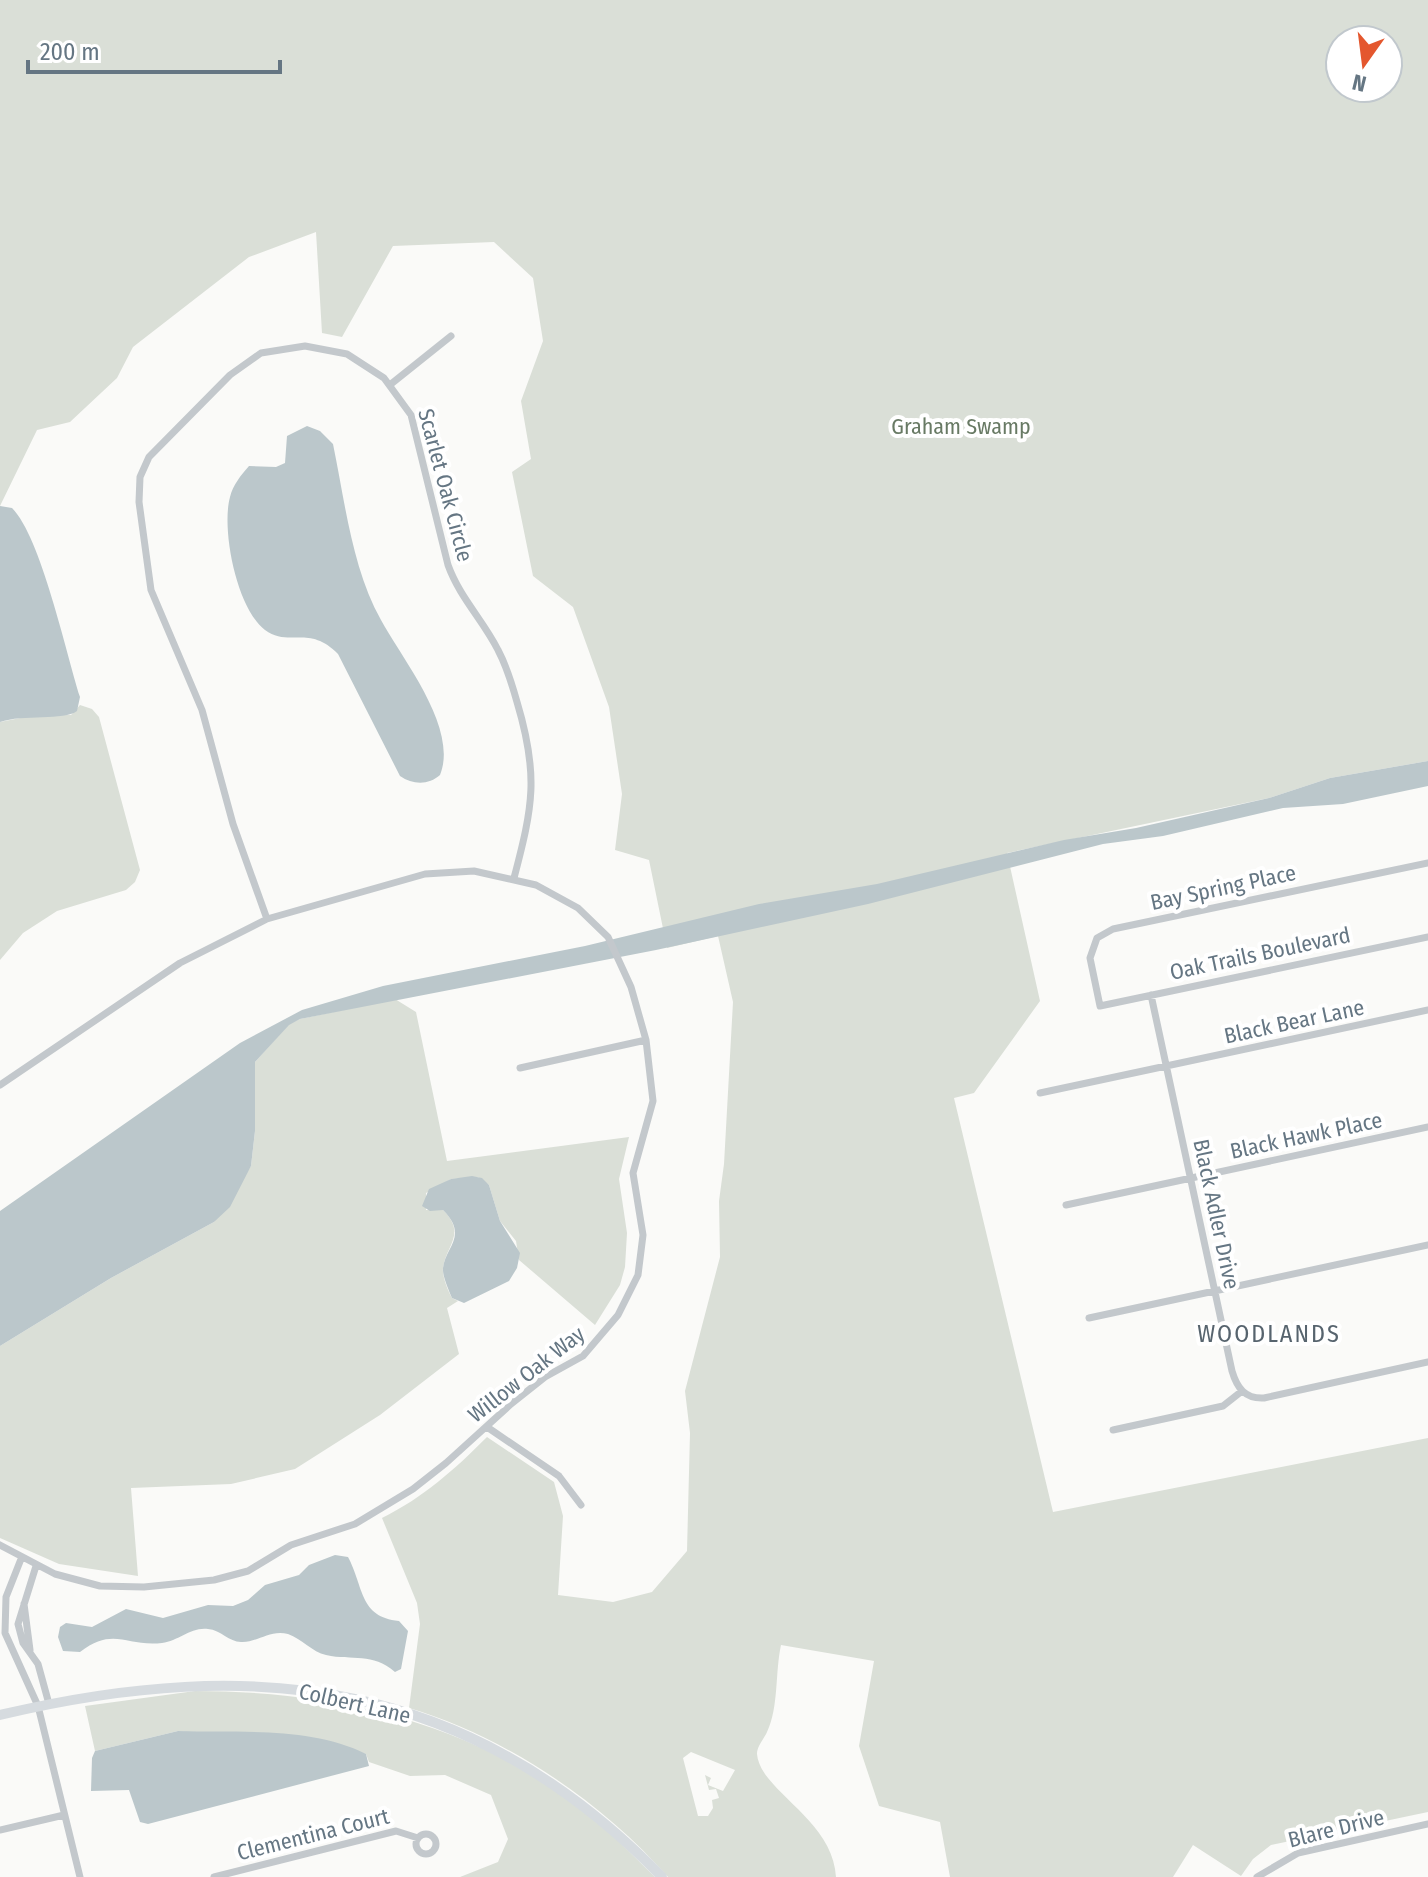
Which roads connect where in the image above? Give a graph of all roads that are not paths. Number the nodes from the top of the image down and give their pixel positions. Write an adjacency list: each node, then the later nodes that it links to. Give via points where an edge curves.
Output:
1 (451, 336): 2 (street)
2 (391, 384): 4 (street, Scarlet Oak Circle, via 417,429 440,540 456,588 497,647 528,740 532,800); 5 (street, Scarlet Oak Circle, via 362,361 327,348 287,347 261,353 163,439 140,477 151,590 202,710 233,824)
3 (1428, 863): 8 (street, Bay Spring Place, via 1107,931 1090,953)
4 (514, 878): 5 (street, Willow Oak Way, via 474,871 425,874); 10 (street, Willow Oak Way, via 578,908 608,937 623,963)
5 (267, 919): 13 (street, Willow Oak Way, via 180,963)
6 (1428, 937): 7 (street, Oak Trails Boulevard)
7 (1151, 995): 8 (street, Oak Trails Boulevard); 11 (street, Black Adler Drive)
8 (1100, 1006)
9 (1428, 1010): 11 (street, Black Bear Lane)
10 (646, 1040): 12 (street); 23 (street, Willow Oak Way, via 653,1101 633,1173 643,1235 638,1275 618,1315 596,1343 545,1377)
11 (1167, 1066): 14 (street, Black Bear Lane); 16 (street, Black Adler Drive)
12 (520, 1068)
13 (0, 1085)
14 (1040, 1093)
15 (1428, 1127): 16 (street, Black Hawk Place)
16 (1191, 1179): 17 (street, Black Hawk Place); 19 (street, Black Adler Drive)
17 (1066, 1205)
18 (1428, 1245): 19 (street)
19 (1215, 1291): 20 (street); 22 (street, Black Adler Drive, via 1232,1371)
20 (1089, 1318)
21 (1428, 1362): 22 (street, via 1264,1398)
22 (1242, 1391): 24 (street, via 1219,1407)
23 (487, 1427): 25 (street, via 559,1476); 28 (street, Willow Oak Way, via 430,1476 370,1516 291,1545 239,1575 114,1588)
24 (1113, 1430)
25 (581, 1505)
26 (0, 1545): 27 (street, Willow Oak Way)
27 (21, 1559): 28 (street, Willow Oak Way); 29 (street, via 6,1597 5,1633)
28 (36, 1566): 29 (street, via 24,1603 30,1650 45,1690)
29 (43, 1705): 30 (street, Colbert Lane); 31 (street); 37 (street, Colbert Lane, via 143,1688 240,1683 385,1706 453,1730 533,1772 592,1812)
30 (0, 1715)
31 (64, 1815): 33 (street); 35 (street)
32 (1428, 1824): 38 (street, Blare Drive, via 1298,1853)
33 (0, 1830)
34 (418, 1838): 36 (street, Clementina Court, via 392,1832)
35 (80, 1877)
36 (214, 1877)
37 (662, 1877)
38 (1257, 1877)

